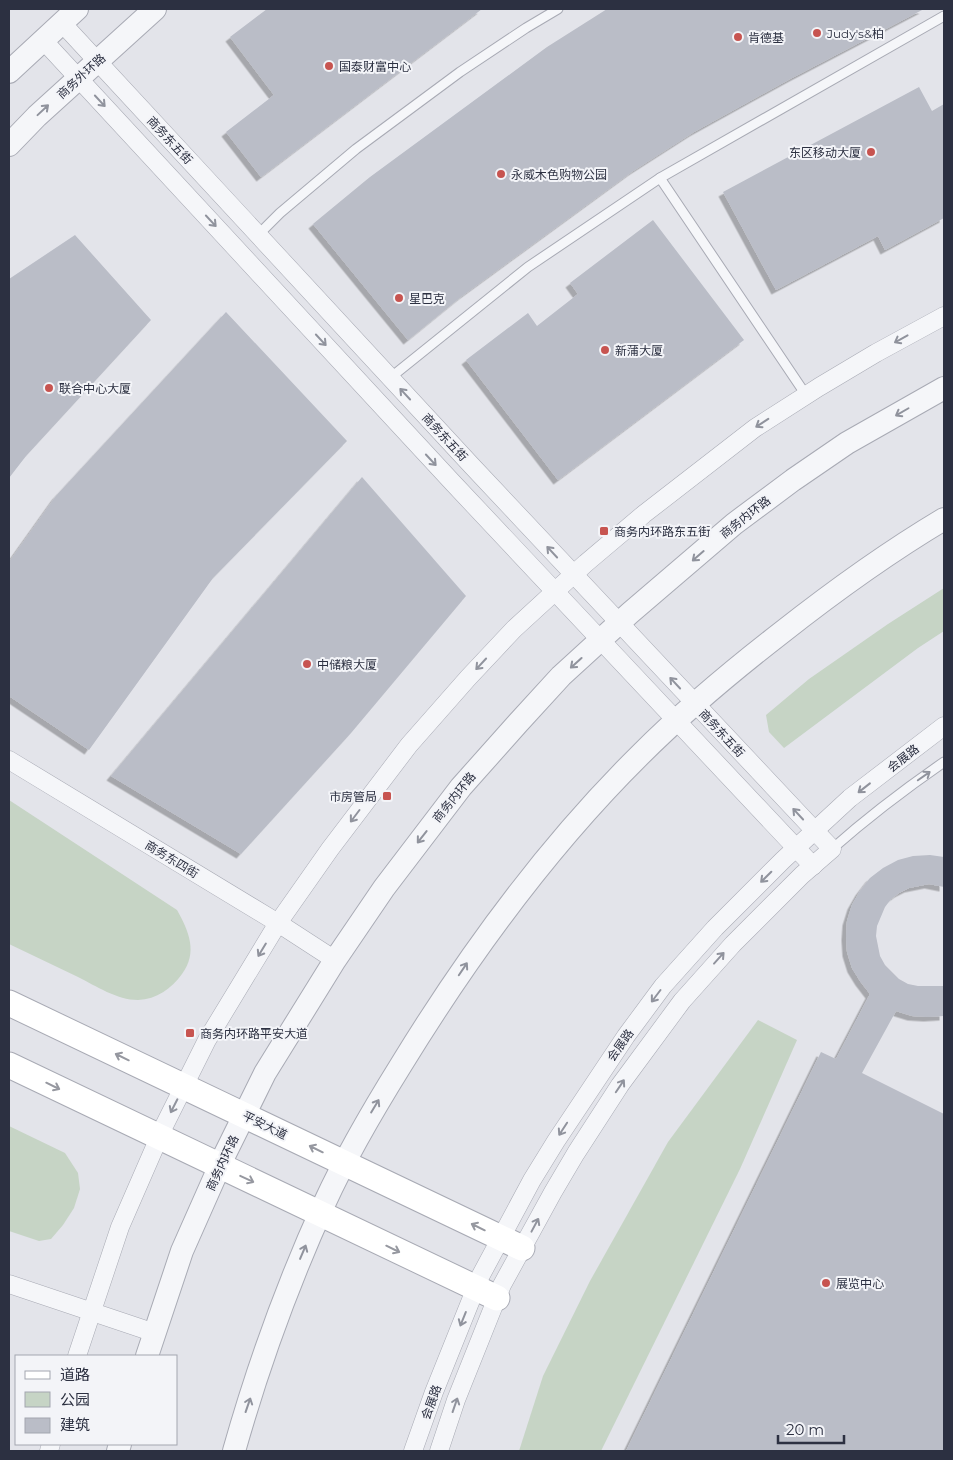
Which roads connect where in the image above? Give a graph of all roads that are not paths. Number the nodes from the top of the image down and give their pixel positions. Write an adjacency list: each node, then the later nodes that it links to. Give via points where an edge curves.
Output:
1 (156, 9): 6 (street, 商务外环路)
2 (554, 10): 11 (lane, via 460,72 356,149)
3 (70, 16): 5 (street); 6 (street, 商务东五街)
4 (944, 16): 10 (lane)
5 (44, 40): 7 (street); 8 (street, 商务东五街)
6 (97, 61): 8 (street, 商务外环路); 11 (street, 商务东五街)
7 (9, 72)
8 (78, 78): 9 (street, 商务外环路, one-way to 8); 18 (street, 商务东五街, one-way to 18)
9 (9, 145)
10 (660, 178): 13 (lane, via 528,267); 15 (lane)
11 (258, 235): 13 (street, 商务东五街)
12 (944, 316): 15 (street, one-way to 15, via 876,352)
13 (390, 378): 17 (street, 商务东五街, one-way to 13)
14 (944, 388): 19 (street, 商务内环路, one-way to 19, via 847,443 793,480 734,524)
15 (806, 395): 17 (street, one-way to 17, via 754,428 644,514)
16 (944, 519): 21 (street, via 845,582)
17 (573, 575): 18 (street); 19 (street, 商务东五街)
18 (555, 592): 20 (street, 商务东五街); 30 (street, one-way to 30, via 514,629 409,745)
19 (619, 623): 20 (street, 商务内环路); 21 (street, 商务东五街, one-way to 19)
20 (600, 640): 22 (street, 商务东五街); 31 (street, 商务内环路, one-way to 31, via 561,676 461,787)
21 (695, 704): 22 (street); 26 (street, 商务东五街, one-way to 21)
22 (676, 721): 27 (street, 商务东五街); 37 (street, one-way to 22, via 428,1020 498,920 600,797)
23 (944, 726): 26 (street, 会展路, one-way to 26, via 850,798)
24 (9, 760): 30 (street, 商务东四街)
25 (944, 762): 28 (lane, one-way to 25, via 900,792)
26 (814, 831): 27 (street, 会展路); 28 (street, 商务东五街)
27 (796, 848): 29 (street, 商务东五街); 40 (street, 会展路, one-way to 40, via 715,928 663,986 601,1072 532,1180)
28 (832, 850): 29 (street, 会展路)
29 (813, 866): 40 (street, 会展路, one-way to 29, via 552,1192 620,1085 676,1008 733,944)
30 (278, 924): 31 (street, 商务东四街); 34 (street, one-way to 34, via 207,1040)
31 (334, 960): 35 (street, 商务内环路, via 265,1073)
32 (9, 1003): 34 (main road, 平安大道, one-way to 32)
33 (9, 1065): 36 (main road, one-way to 36)
34 (184, 1086): 35 (main road, 平安大道); 36 (street, one-way to 36)
35 (244, 1115): 37 (main road, 平安大道, one-way to 35); 38 (street, 商务内环路)
36 (159, 1137): 38 (main road); 43 (street, via 120,1227)
37 (344, 1163): 39 (street); 40 (main road, 平安大道, one-way to 37)
38 (220, 1166): 39 (main road, one-way to 39); 44 (street, 商务内环路, via 182,1251)
39 (320, 1214): 42 (main road, one-way to 42); 47 (street, one-way to 39, via 286,1291)
40 (511, 1243): 42 (street, 会展路); 42 (street, 会展路, via 502,1285)
41 (9, 1284): 43 (street)
42 (486, 1293): 48 (street, 会展路, one-way to 48, via 434,1392); 49 (street, 会展路, one-way to 42)
43 (91, 1312): 44 (street); 45 (street)
44 (155, 1333): 46 (street, 商务内环路)
45 (76, 1355)
46 (147, 1355)
47 (234, 1451)
48 (413, 1451)
49 (439, 1451)

